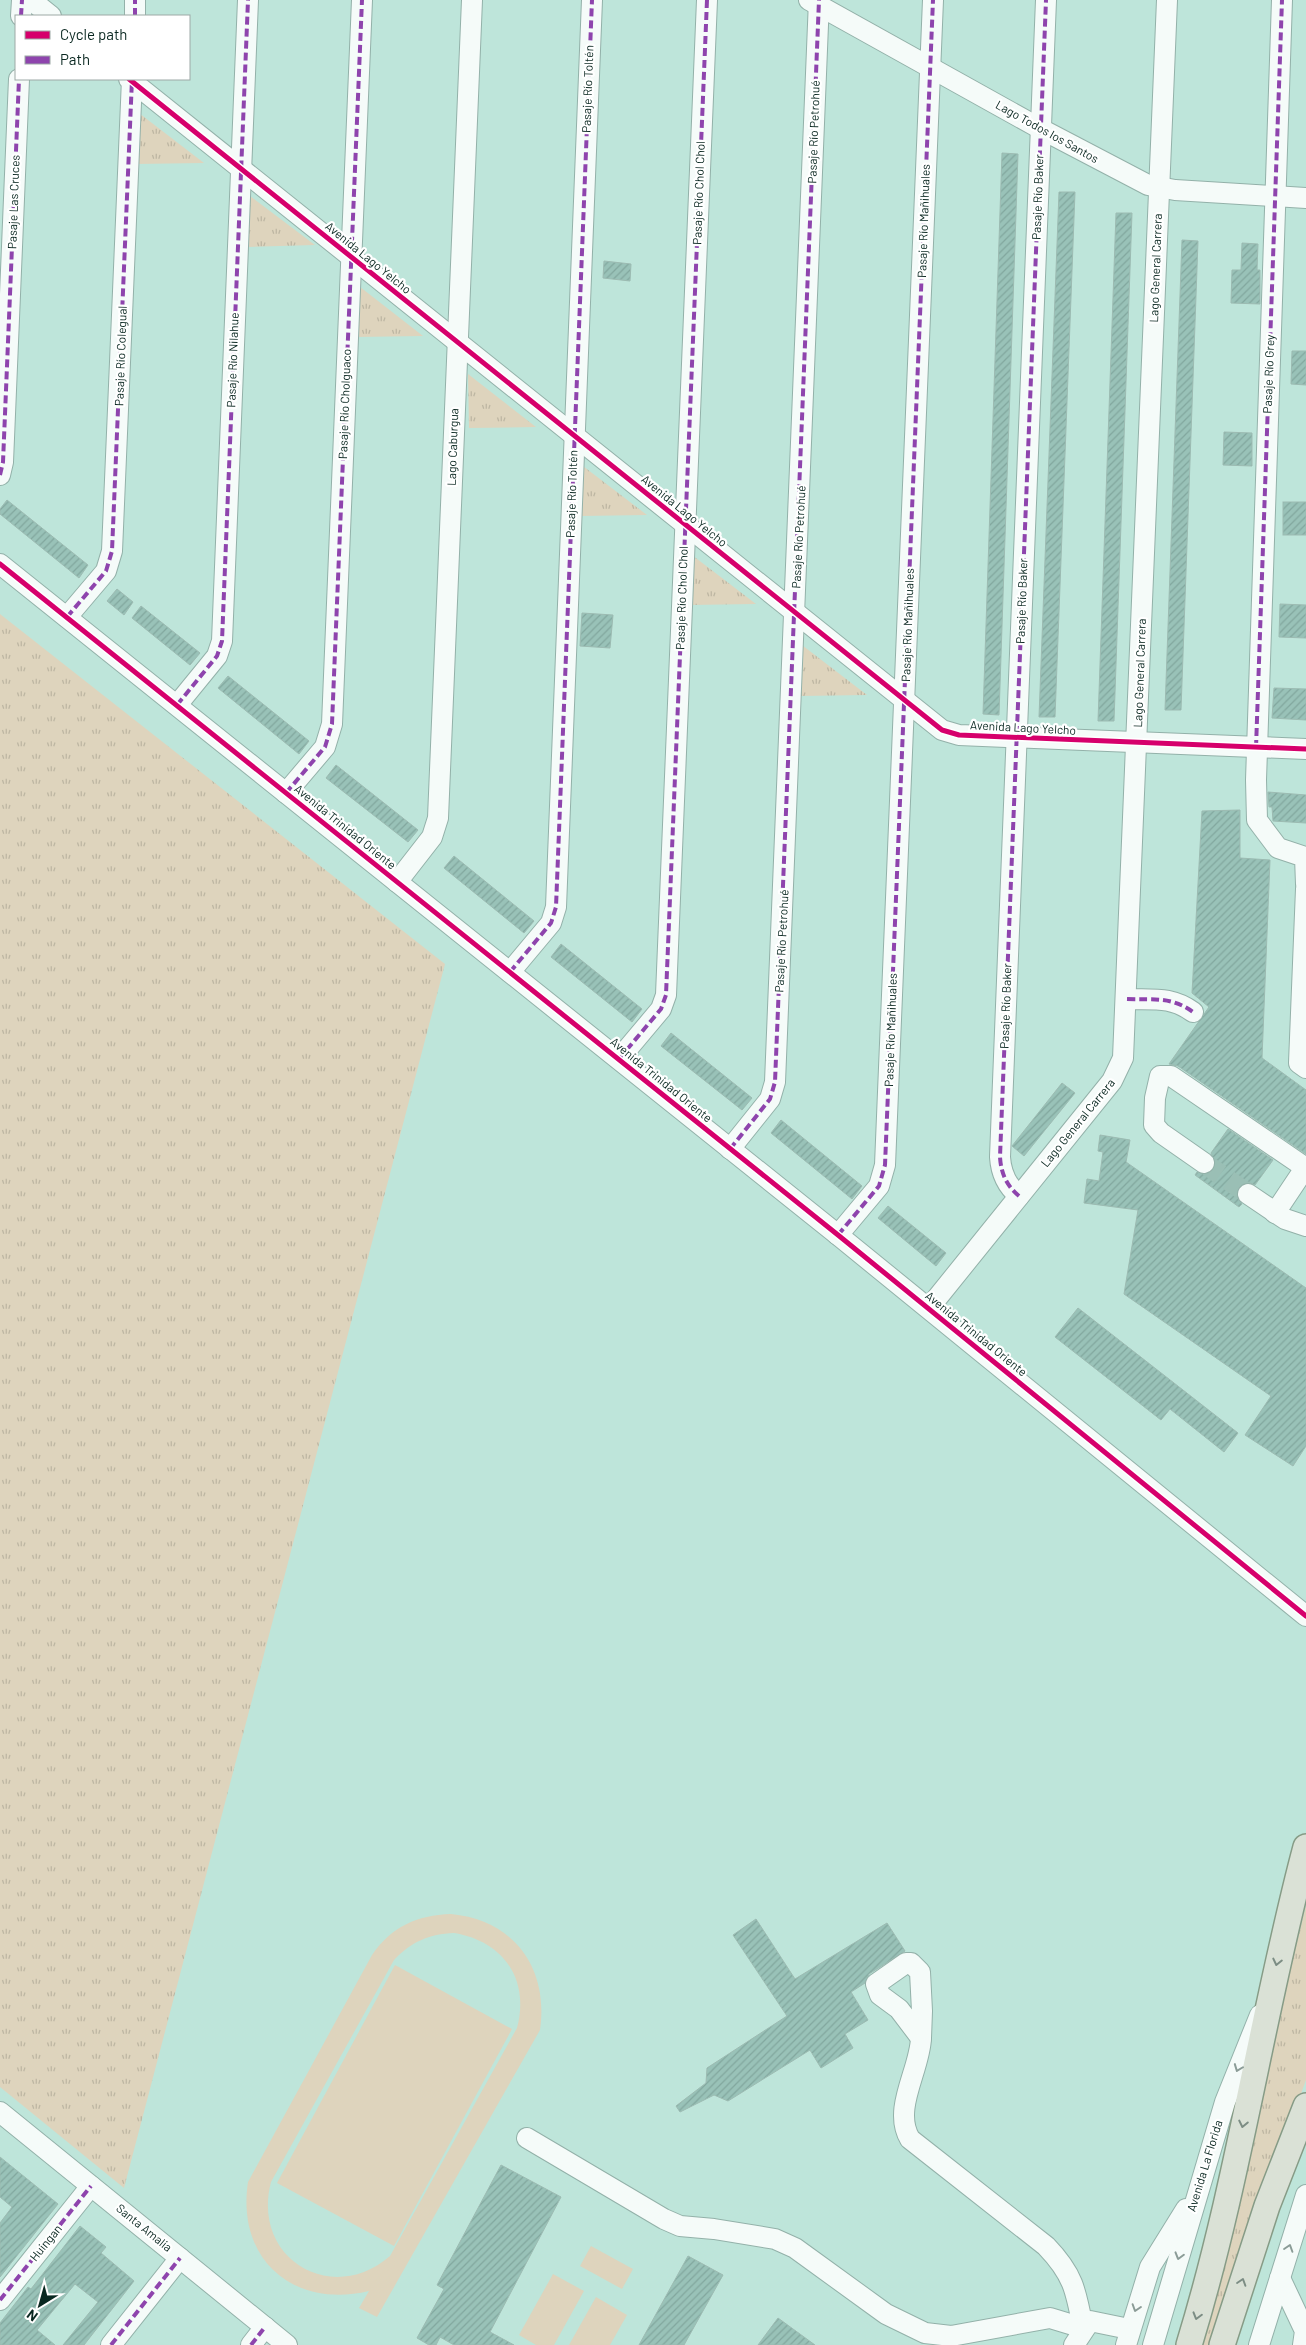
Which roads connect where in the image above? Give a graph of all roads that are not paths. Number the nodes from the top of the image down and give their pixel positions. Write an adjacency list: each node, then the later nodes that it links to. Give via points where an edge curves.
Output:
1 (22, 0): 14 (street)
2 (31, 0): 15 (street)
3 (135, 0): 16 (street)
4 (248, 0): 21 (street, Pasaje Río Nilahue)
5 (362, 0): 25 (street, Pasaje Río Cholguaco)
6 (472, 0): 26 (street, Lago Caburgua)
7 (592, 0): 27 (street, Pasaje Río Toltén)
8 (707, 0): 29 (street, Pasaje Río Chol Chol)
9 (933, 0): 17 (street, Pasaje Río Mañihuales)
10 (1046, 0): 20 (street, Pasaje Río Baker)
11 (1167, 0): 22 (street, Lago General Carrera)
12 (1282, 0): 23 (street, Pasaje Río Grey)
13 (816, 2): 17 (street, Lago Todos los Santos); 31 (street, Pasaje Río Petrohué, via 798,575)
14 (21, 15)
15 (50, 15)
16 (135, 15)
17 (931, 67): 20 (street, Lago Todos los Santos); 33 (street, Pasaje Río Mañihuales)
18 (18, 80): 28 (street, Pasaje Las Cruces)
19 (131, 80): 21 (street, Avenida Lago Yelcho); 32 (street, Pasaje Río Colegual, via 112,551 106,571)
20 (1041, 129): 22 (street, Lago Todos los Santos, via 1138,181); 35 (street, Pasaje Río Baker)
21 (241, 168): 25 (street, Avenida Lago Yelcho); 34 (street, Pasaje Río Nilahue, via 222,641 217,656)
22 (1159, 188): 23 (street, Lago Todos los Santos); 36 (street, Lago General Carrera)
23 (1274, 196): 24 (street, Lago Todos los Santos); 37 (street, Pasaje Río Grey)
24 (1306, 198)
25 (351, 257): 26 (street, Avenida Lago Yelcho); 39 (street, Pasaje Río Cholguaco, via 331,732 325,748)
26 (458, 342): 27 (street, Avenida Lago Yelcho); 40 (street, Lago Caburgua, via 438,818 432,837)
27 (575, 436): 29 (street, Avenida Lago Yelcho); 43 (street, Pasaje Río Toltén, via 556,907 551,923)
28 (0, 475)
29 (685, 525): 31 (street, Avenida Lago Yelcho); 46 (street, Pasaje Río Chol Chol, via 666,995 661,1009)
30 (0, 564): 32 (street, Avenida Trinidad Oriente)
31 (794, 613): 33 (street, Avenida Lago Yelcho); 48 (street, Pasaje Río Petrohué, via 775,1087 770,1099)
32 (67, 617): 34 (street, Avenida Trinidad Oriente)
33 (905, 701): 35 (street, Avenida Lago Yelcho, via 947,733); 55 (street, Pasaje Río Mañihuales, via 886,1165 873,1194)
34 (177, 705): 39 (street, Avenida Trinidad Oriente)
35 (1016, 737): 36 (street, Avenida Lago Yelcho); 52 (street, Pasaje Río Baker, via 1000,1157 1003,1176)
36 (1137, 743): 37 (street, Avenida Lago Yelcho); 44 (street, Lago General Carrera)
37 (1256, 748): 38 (street, Avenida Lago Yelcho); 41 (street, Pasaje Río Grey, via 1257,820 1278,848 1305,857)
38 (1306, 749)
39 (286, 793): 40 (street, Avenida Trinidad Oriente)
40 (398, 882): 43 (street, Avenida Trinidad Oriente)
41 (1306, 884)
42 (1306, 889): 47 (street, via 1299,1063)
43 (510, 972): 46 (street, Avenida Trinidad Oriente)
44 (1127, 998): 45 (street, via 1173,1001); 52 (street, Lago General Carrera, via 1125,1050 1117,1074)
45 (1193, 1012)
46 (619, 1060): 48 (street, Avenida Trinidad Oriente)
47 (1306, 1068)
48 (730, 1148): 55 (street, Avenida Trinidad Oriente)
49 (1204, 1163): 50 (street, via 1154,1125 1154,1098 1160,1076 1171,1076)
50 (1306, 1168): 53 (street)
51 (1248, 1194): 53 (street)
52 (1019, 1196): 56 (street, Lago General Carrera)
53 (1275, 1213): 54 (street)
54 (1306, 1226)
55 (838, 1235): 56 (street, Avenida Trinidad Oriente)
56 (929, 1308): 57 (street, Avenida Trinidad Oriente)
57 (1306, 1616)
58 (1306, 1847): 60 (main road, Avenida La Florida)
59 (1306, 1909): 60 (main road)
60 (1286, 1924): 61 (main road, Avenida La Florida, one-way to 61)
61 (1271, 1991): 67 (street, Avenida La Florida, one-way to 67, via 1225,2102); 80 (main road, Avenida La Florida, one-way to 80, via 1222,2225)
62 (921, 2038): 73 (street, via 904,2108 905,2131 910,2139 1062,2262 1077,2295)
63 (1306, 2106): 81 (main road, one-way to 63, via 1264,2213)
64 (0, 2112): 66 (street, Santa Amalia)
65 (527, 2138): 75 (street, via 664,2220 680,2226 775,2238 795,2248 886,2314 908,2326 925,2333)
66 (91, 2186): 69 (street, Santa Amalia); 71 (street, Huingan)
67 (1198, 2188): 74 (street, one-way to 74, via 1150,2268); 79 (street, Avenida La Florida, one-way to 79)
68 (1306, 2196): 70 (street, one-way to 68)
69 (180, 2258): 72 (street, Santa Amalia); 76 (street)
70 (1280, 2278): 82 (street); 83 (street, via 1305,2331)
71 (0, 2300)
72 (265, 2327): 77 (street); 78 (street, Santa Amalia)
73 (1079, 2336): 74 (street, via 1090,2321); 75 (street, via 1050,2318)
74 (1127, 2337)
75 (973, 2338)
76 (111, 2345)
77 (251, 2345)
78 (288, 2345)
79 (1153, 2345)
80 (1189, 2345)
81 (1222, 2345)
82 (1259, 2345)
83 (1303, 2345)

